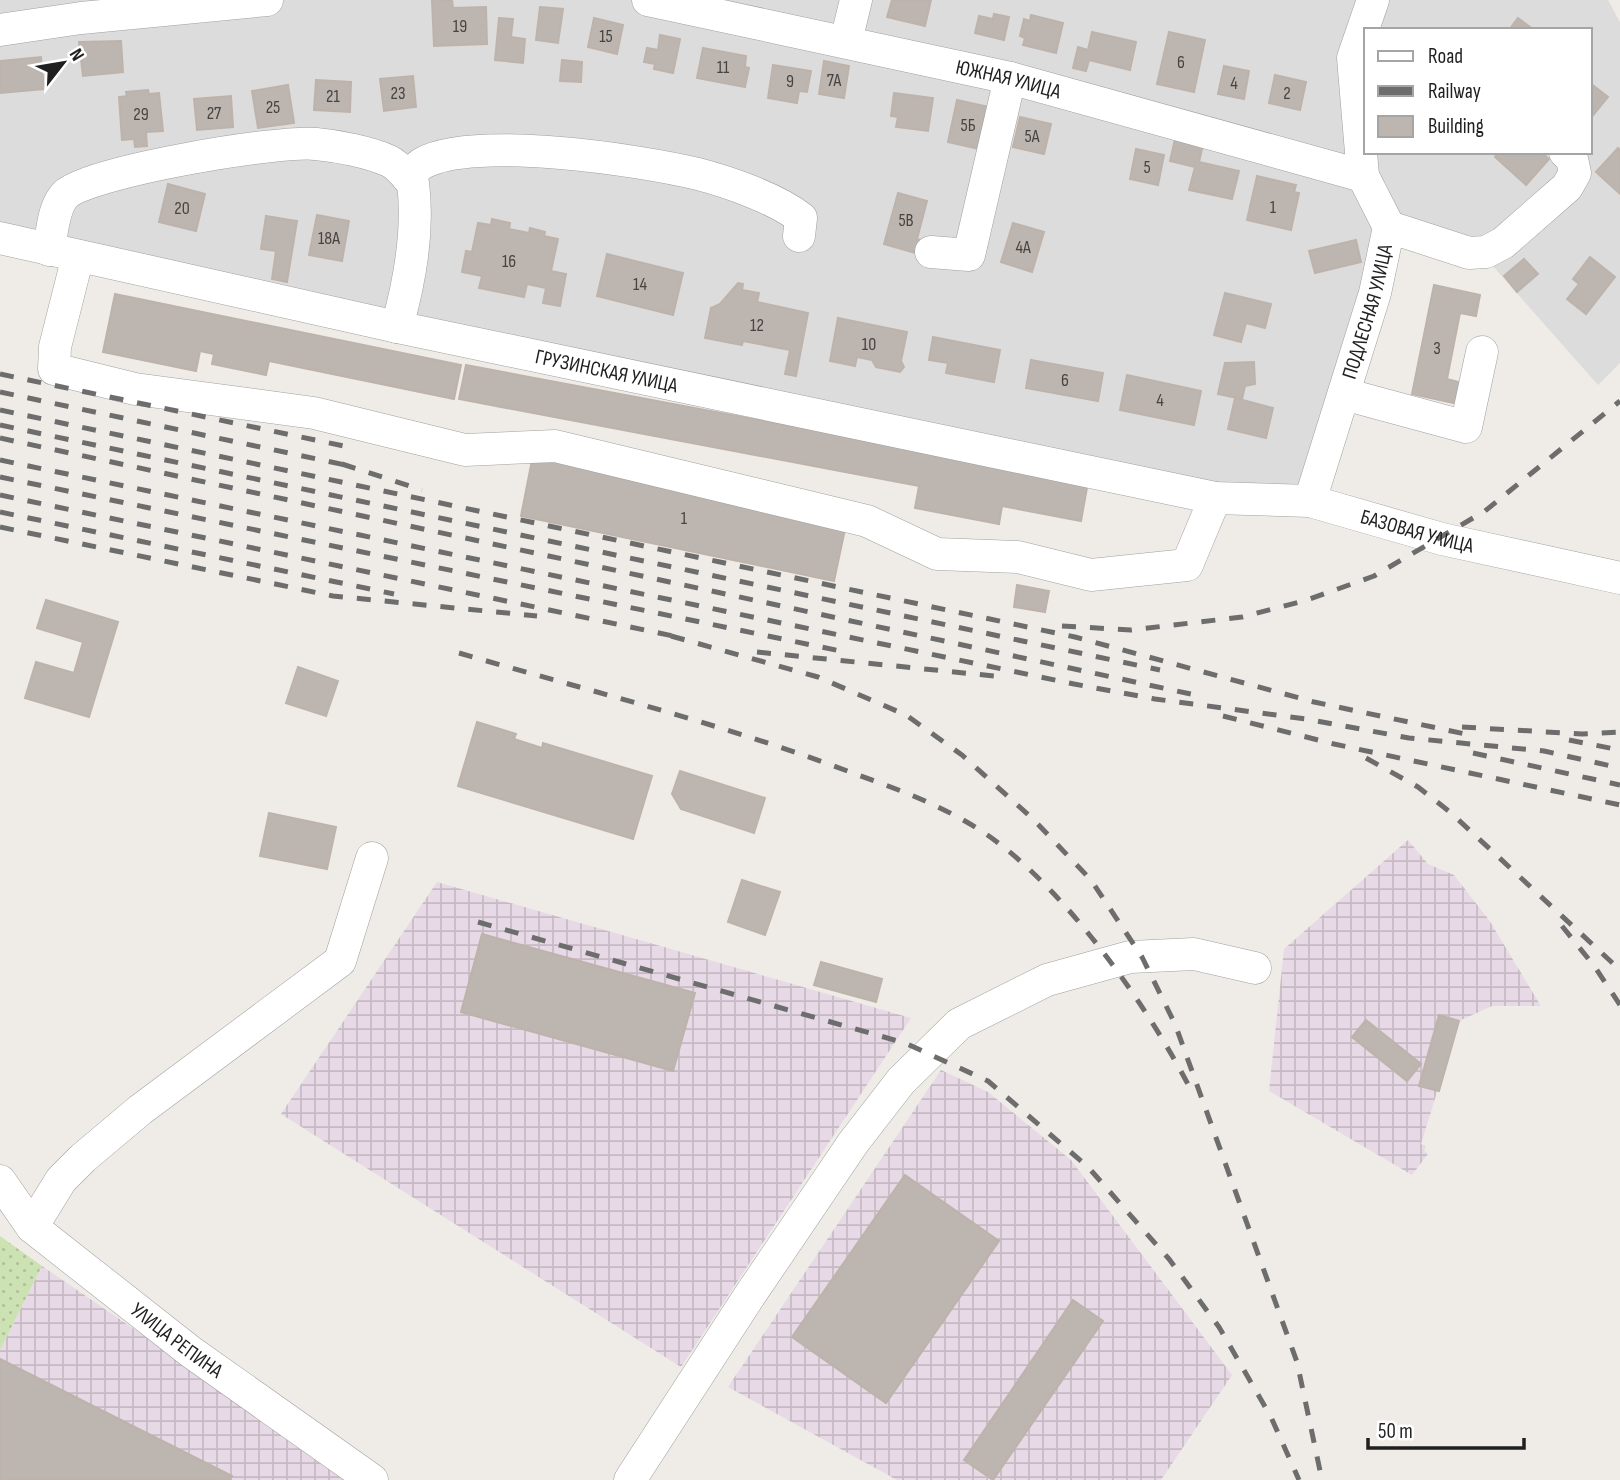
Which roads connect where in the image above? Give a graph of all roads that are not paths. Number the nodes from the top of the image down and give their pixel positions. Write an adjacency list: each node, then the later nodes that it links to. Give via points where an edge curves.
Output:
1 (267, 0): 5 (street)
2 (648, 0): 6 (street, ЮЖНАЯ УЛИЦА)
3 (856, 0): 6 (street)
4 (1373, 0): 9 (street, ПОДЛЕСНАЯ УЛИЦА, via 1353,58)
5 (0, 30)
6 (846, 41): 7 (street, ЮЖНАЯ УЛИЦА)
7 (1010, 79): 9 (street, ЮЖНАЯ УЛИЦА); 14 (street, via 969,254)
8 (1567, 154): 11 (street, via 1575,173 1567,187 1503,243 1486,252 1469,253)
9 (1363, 176): 11 (street, ПОДЛЕСНАЯ УЛИЦА)
10 (408, 178): 12 (street, via 421,163 451,153 564,152 699,175 787,207 801,218); 15 (street, via 390,162 316,144 144,167 87,182 64,196 56,216); 16 (street, via 413,183 416,209 409,280)
11 (1390, 226): 18 (street, ПОДЛЕСНАЯ УЛИЦА)
12 (799, 236)
13 (0, 238): 15 (street, ГРУЗИНСКАЯ УЛИЦА)
14 (931, 252)
15 (64, 253): 16 (street, ГРУЗИНСКАЯ УЛИЦА); 19 (street, via 54,369 135,389 314,413 465,450 555,446 867,521 937,555 1018,557 1091,575 1187,565)
16 (397, 327): 19 (street, ГРУЗИНСКАЯ УЛИЦА)
17 (1482, 352): 18 (street, via 1466,427)
18 (1344, 394): 20 (street, ПОДЛЕСНАЯ УЛИЦА)
19 (1215, 498): 20 (street, БАЗОВАЯ УЛИЦА)
20 (1310, 501): 21 (street, БАЗОВАЯ УЛИЦА, via 1441,539)
21 (1620, 578)
22 (372, 858): 25 (street, via 340,961 83,1158 61,1180)
23 (1255, 968): 27 (street, via 1194,954 1130,957 1047,980 959,1024 901,1081 853,1143)
24 (0, 1181): 25 (street, УЛИЦА РЕПИНА)
25 (32, 1227): 26 (street, УЛИЦА РЕПИНА, via 191,1352)
26 (372, 1480)
27 (630, 1480)

